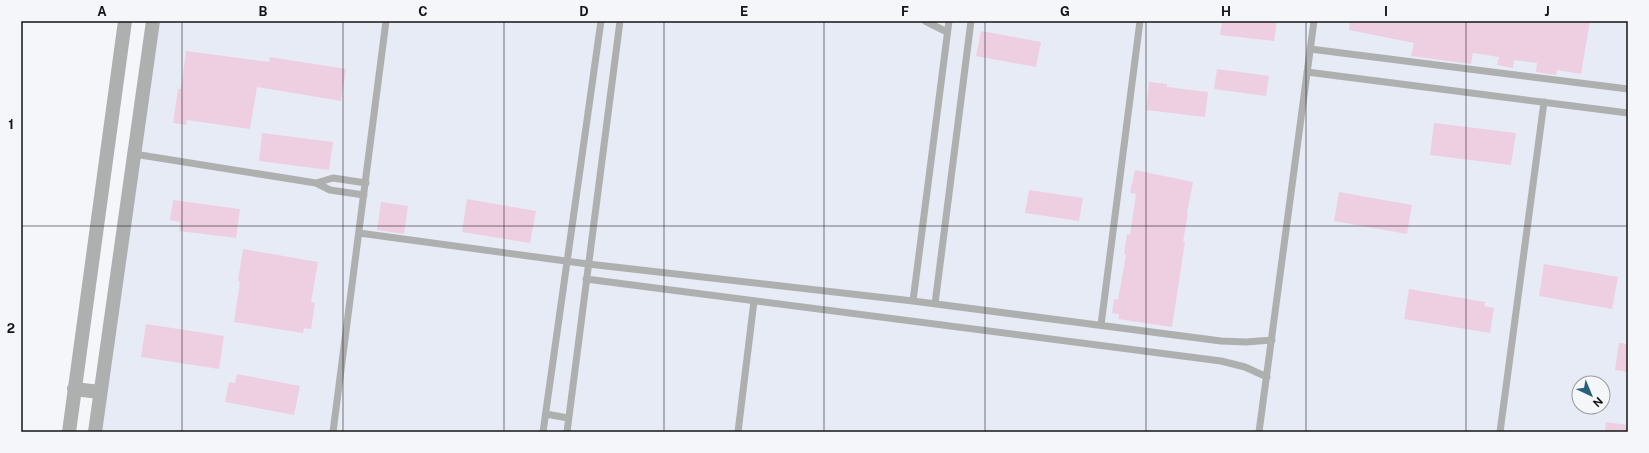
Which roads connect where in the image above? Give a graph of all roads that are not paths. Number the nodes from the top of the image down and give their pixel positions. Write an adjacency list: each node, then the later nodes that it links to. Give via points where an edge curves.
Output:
1 (125, 21): 31 (street)
2 (152, 21): 17 (street)
3 (386, 21): 19 (lane)
4 (601, 21): 22 (lane)
5 (620, 21): 23 (lane)
6 (925, 21): 11 (lane)
7 (949, 21): 11 (lane)
8 (971, 21): 27 (lane)
9 (1140, 21): 28 (lane)
10 (1314, 21): 12 (lane)
11 (947, 32): 26 (lane)
12 (1310, 49): 13 (lane); 14 (lane)
13 (1307, 72): 15 (lane); 29 (lane)
14 (1628, 89)
15 (1544, 102): 16 (lane); 42 (lane)
16 (1628, 112)
17 (134, 154): 18 (lane); 32 (street)
18 (316, 183): 19 (lane, via 332,178); 20 (lane, via 330,190)
19 (366, 183): 20 (lane)
20 (364, 195): 21 (lane)
21 (359, 233): 22 (lane); 37 (lane)
22 (567, 261): 23 (lane); 33 (lane)
23 (588, 264): 24 (lane); 26 (lane)
24 (586, 279): 25 (lane); 34 (lane)
25 (754, 301): 30 (lane, via 1221,361 1245,367); 40 (lane)
26 (913, 301): 27 (lane)
27 (935, 304): 28 (lane)
28 (1101, 325): 29 (lane, via 1227,341)
29 (1272, 340): 30 (lane)
30 (1267, 377): 41 (lane)
31 (74, 389): 32 (street); 35 (street)
32 (100, 392): 36 (street)
33 (546, 414): 34 (lane); 38 (lane)
34 (568, 418): 39 (lane)
35 (69, 432)
36 (95, 432)
37 (333, 432)
38 (543, 432)
39 (567, 432)
40 (738, 432)
41 (1259, 432)
42 (1500, 432)

